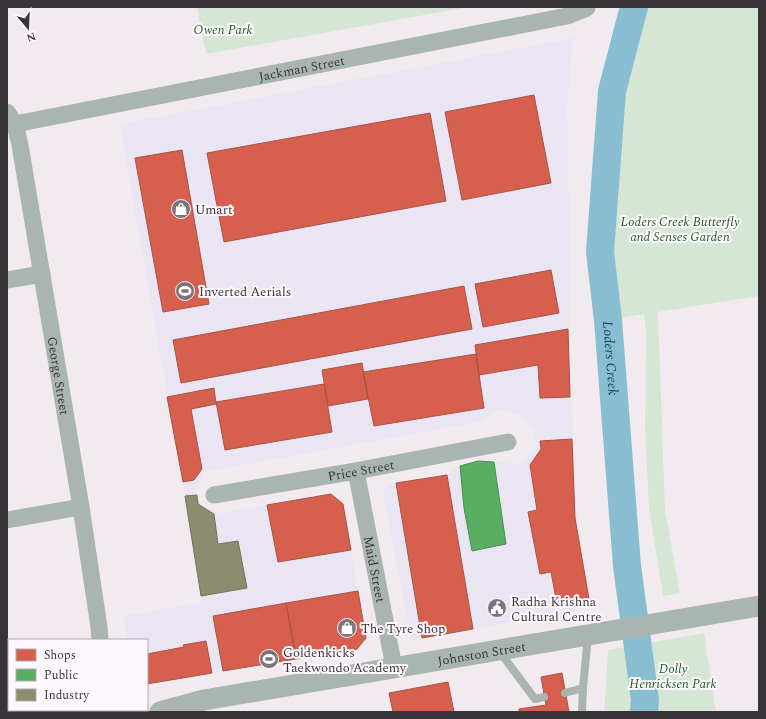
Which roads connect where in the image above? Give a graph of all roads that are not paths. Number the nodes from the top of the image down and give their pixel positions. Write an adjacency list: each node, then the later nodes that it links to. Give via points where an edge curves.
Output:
1 (587, 8): 2 (street, Jackman Street, via 567,16)
2 (11, 118): 3 (street, George Street, via 20,145)
3 (42, 274): 4 (street); 8 (street, George Street)
4 (7, 280)
5 (508, 442): 6 (street, Price Street)
6 (356, 471): 7 (street, Price Street); 14 (street, Maid Street)
7 (214, 495)
8 (81, 507): 9 (street); 12 (street, George Street)
9 (7, 520)
10 (759, 606): 11 (street, Johnston Street)
11 (588, 634): 13 (street, Johnston Street); 15 (lane)
12 (101, 636)
13 (498, 650): 14 (street, Johnston Street); 17 (lane, via 535,698)
14 (394, 667): 18 (street, Johnston Street)
15 (583, 688): 16 (lane); 21 (lane)
16 (566, 693)
17 (544, 697)
18 (204, 700): 19 (street, Johnston Street); 20 (street, Johnston Street)
19 (148, 704)
20 (160, 712)
21 (582, 712)

